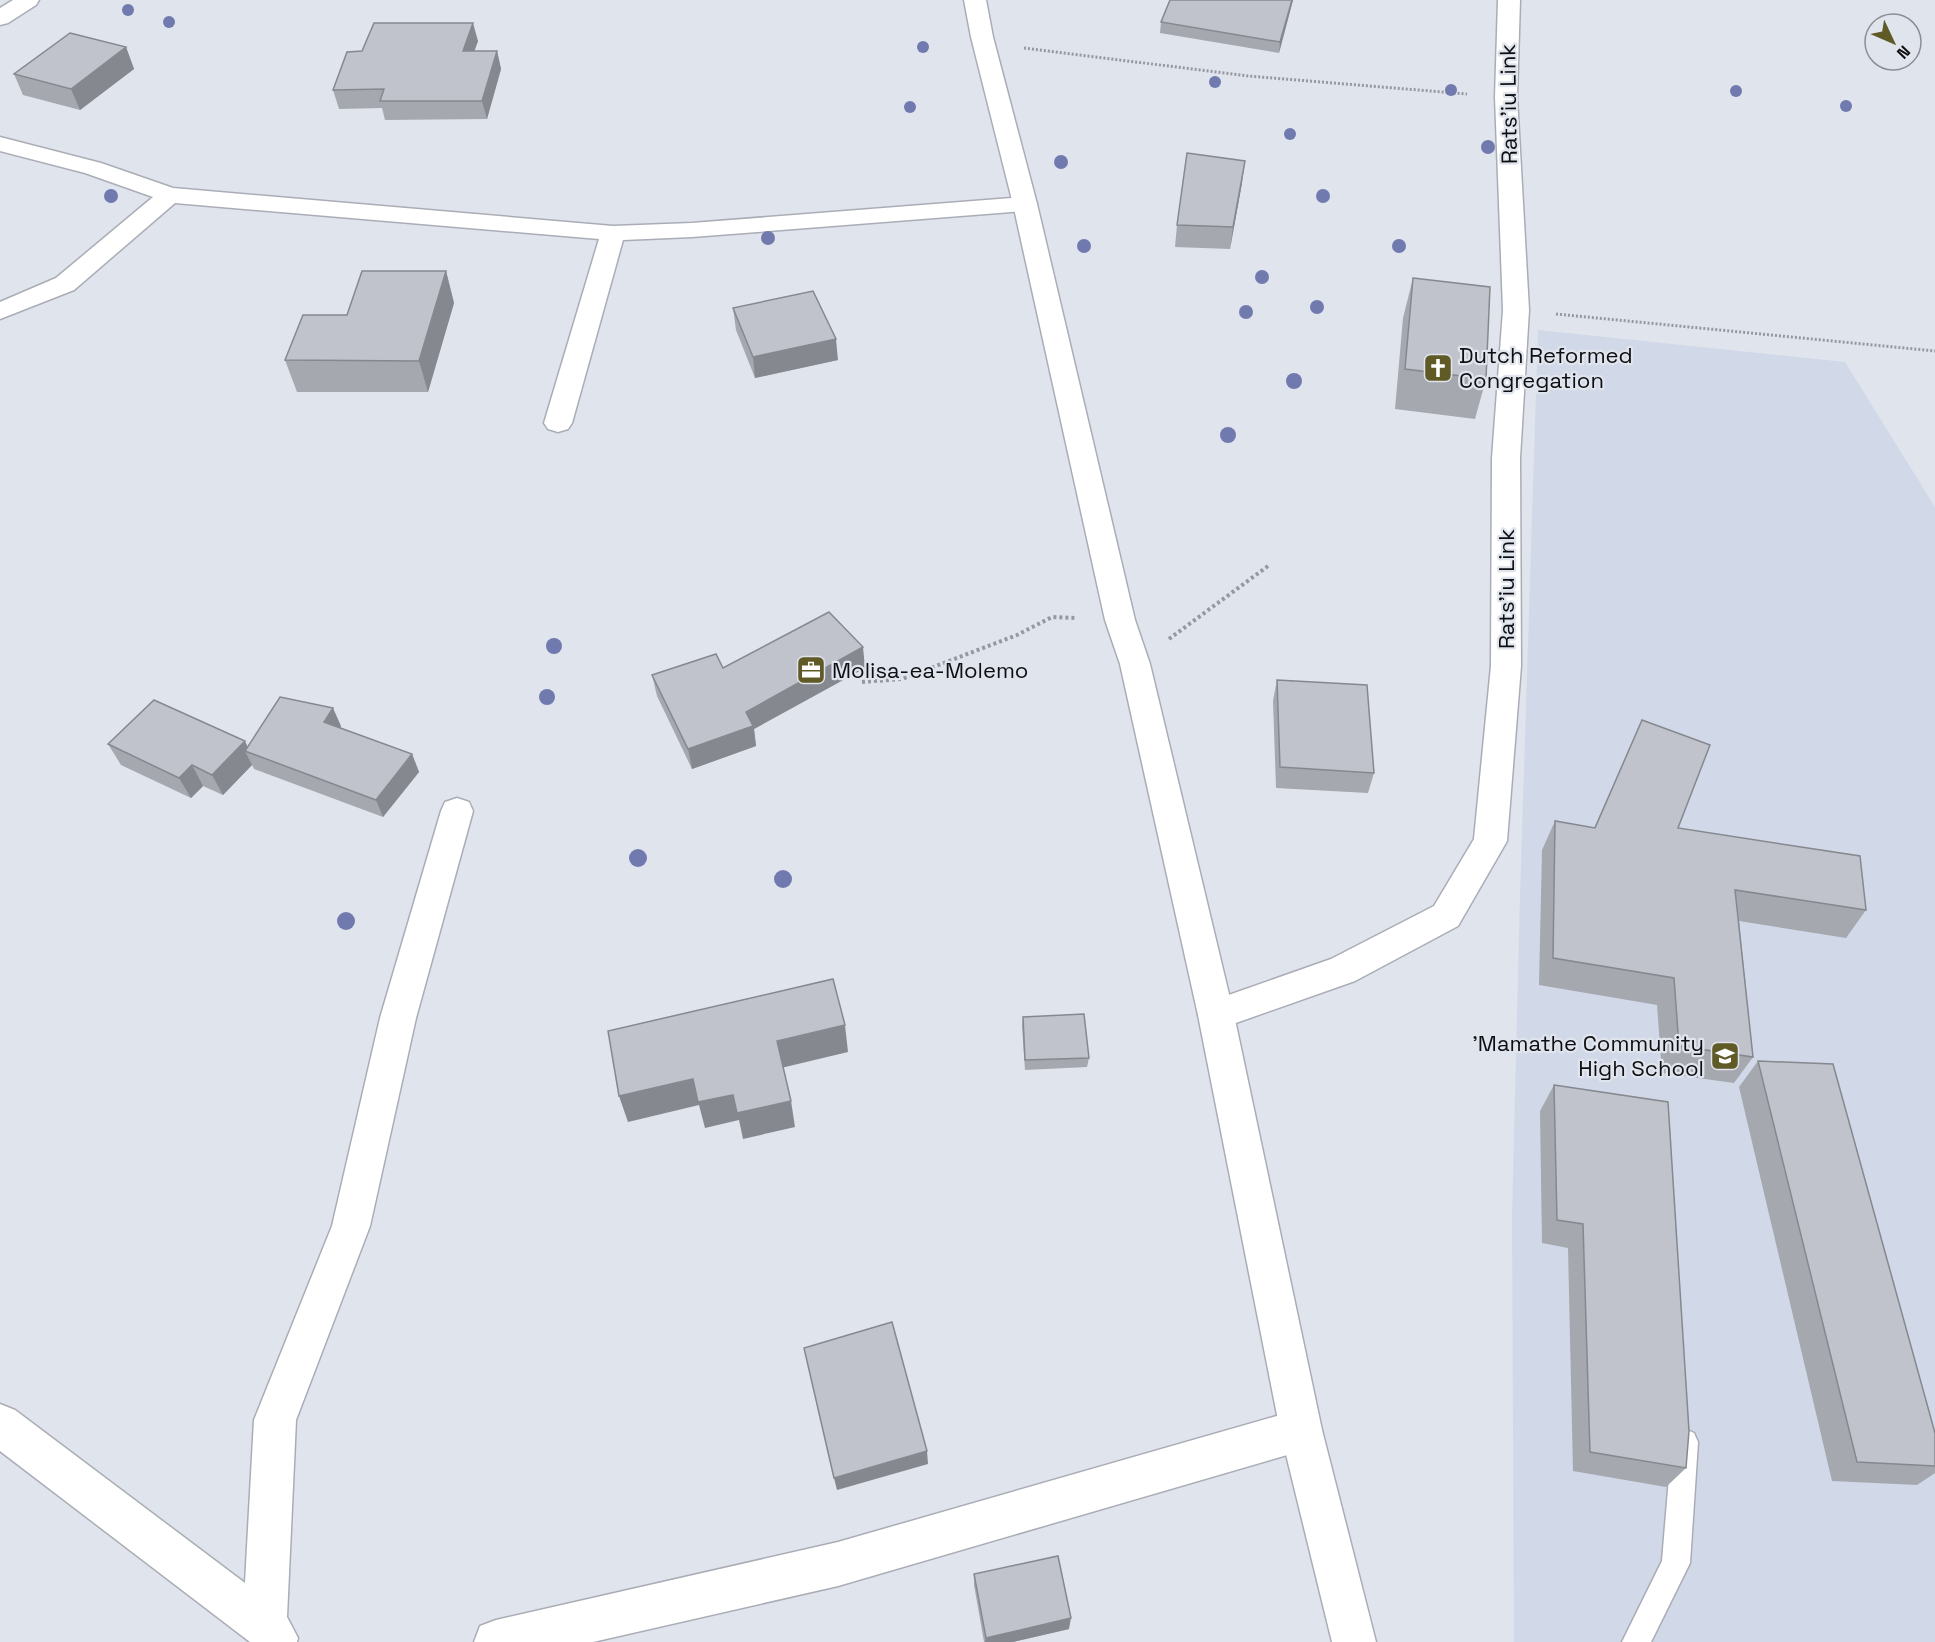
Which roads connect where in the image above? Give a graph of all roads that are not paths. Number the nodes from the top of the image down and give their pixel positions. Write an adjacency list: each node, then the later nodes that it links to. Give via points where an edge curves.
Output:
1 (28, 0): 4 (street)
2 (975, 0): 7 (street)
3 (1509, 0): 12 (street, Rats'iu Link, via 1506,97 1516,310 1506,458 1506,666 1490,841 1446,916 1343,970)
4 (0, 18)
5 (0, 144): 6 (street, via 93,168)
6 (170, 195): 8 (street); 9 (street, via 65,284)
7 (1025, 204): 8 (street); 12 (street)
8 (613, 232): 10 (street)
9 (0, 311)
10 (558, 423)
11 (458, 811): 16 (street, via 398,1018 351,1226 276,1420)
12 (1216, 1015): 14 (street)
13 (0, 1425): 16 (street)
14 (1301, 1430): 17 (street, via 838,1564); 18 (street)
15 (1686, 1430): 19 (lane, via 1676,1563)
16 (272, 1634)
17 (496, 1642)
18 (1354, 1642)
19 (1636, 1642)

